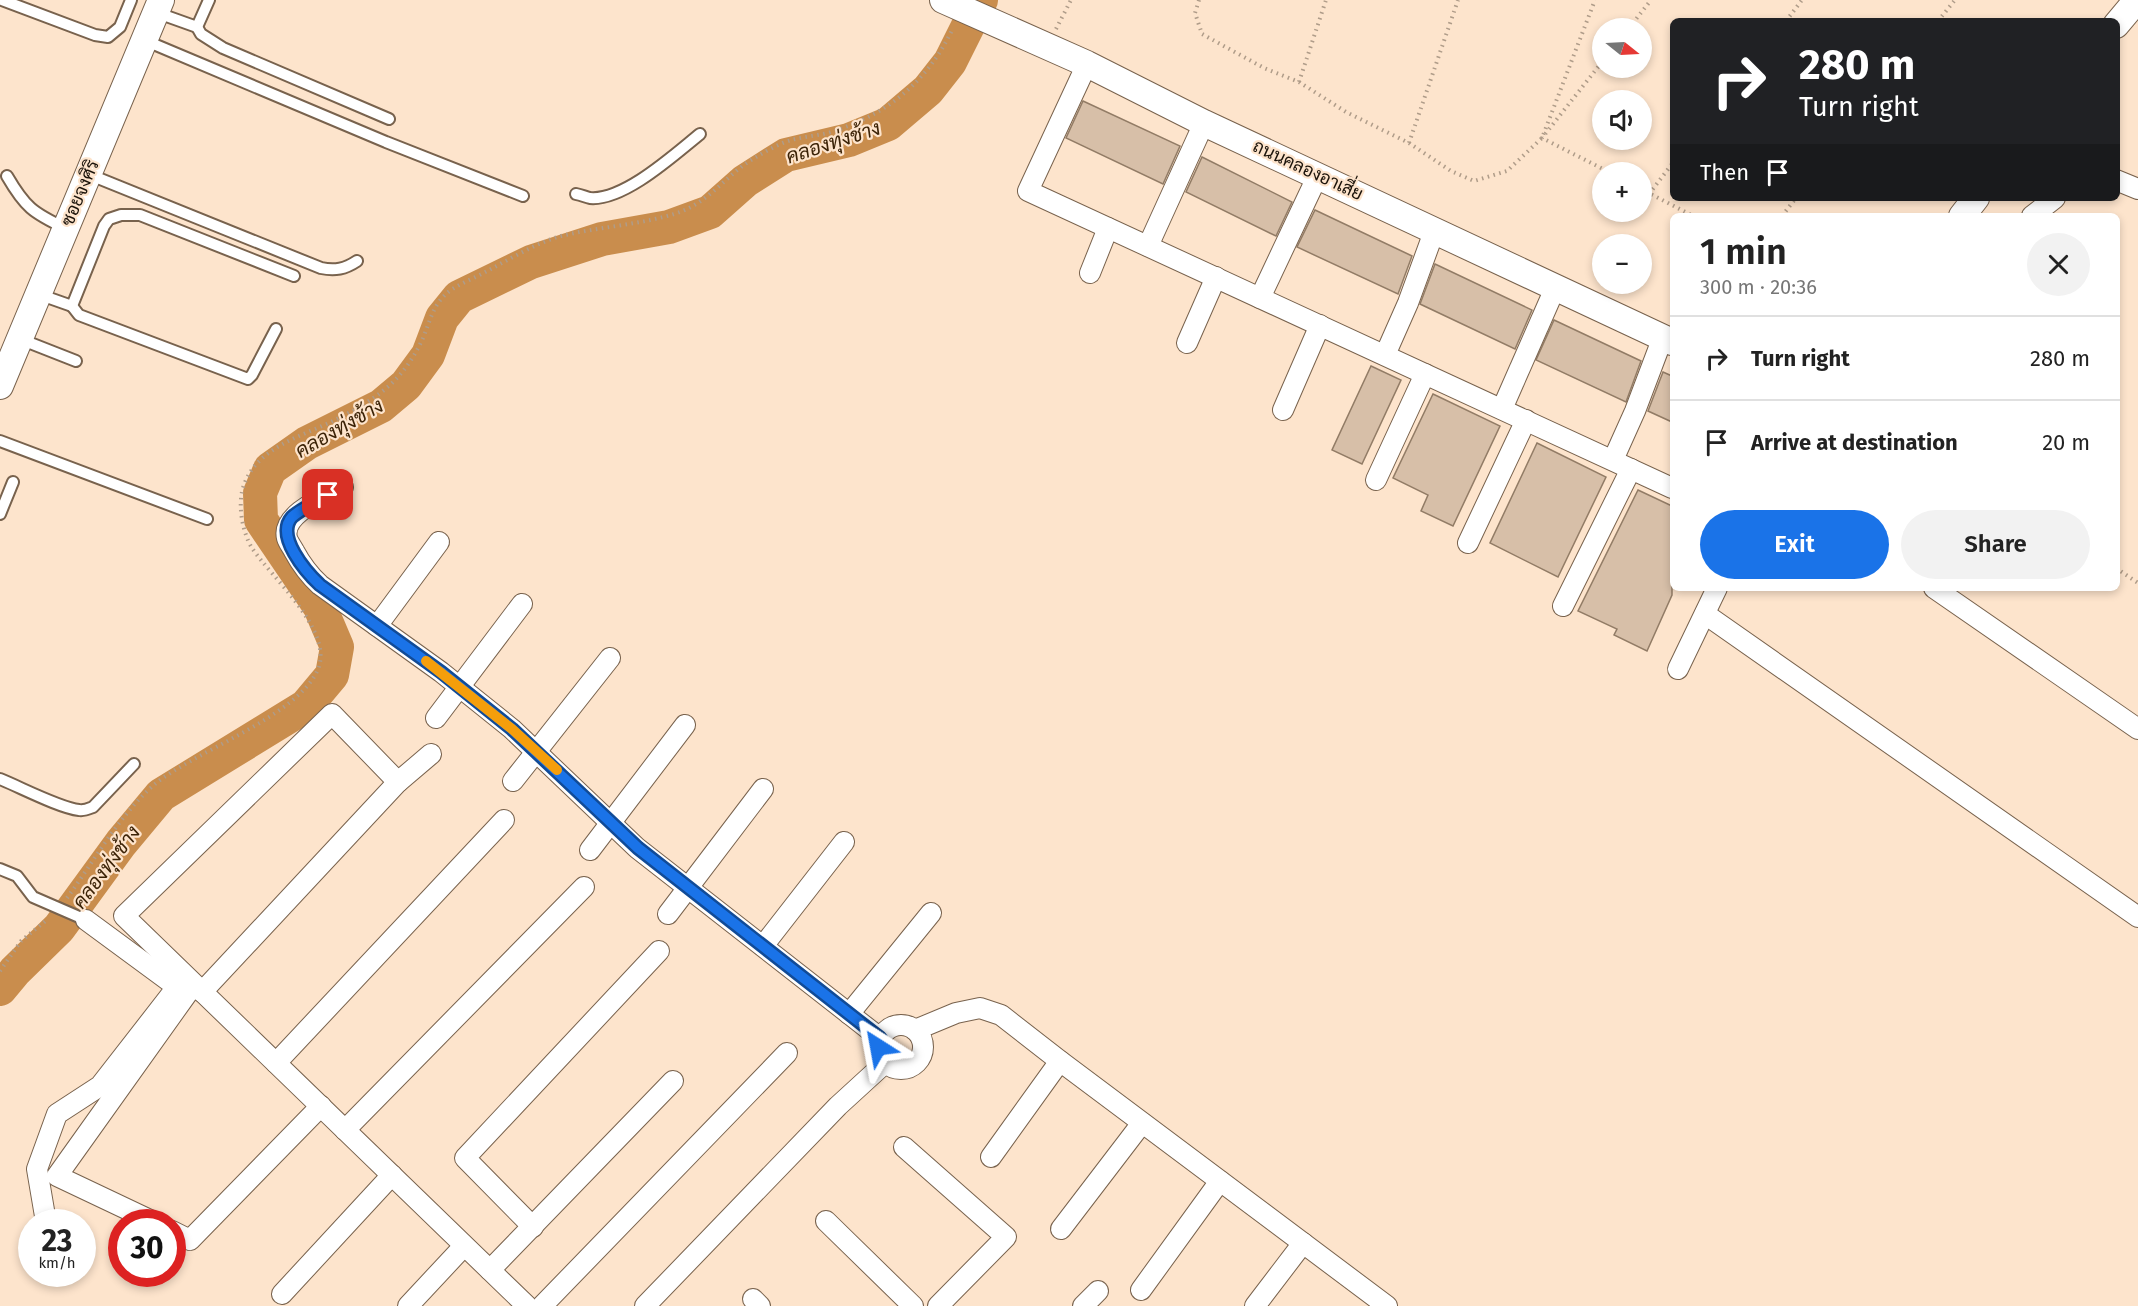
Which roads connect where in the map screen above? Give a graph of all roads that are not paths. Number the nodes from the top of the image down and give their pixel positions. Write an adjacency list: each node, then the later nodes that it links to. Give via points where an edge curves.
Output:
1 (2, 0): 2 (lane, via 108,37 120,27)
2 (131, 0)
3 (209, 0): 8 (lane)
4 (2137, 0): 7 (street)
5 (158, 6): 8 (lane); 9 (street, ซอยจงศิริ)
6 (951, 9): 10 (street, ถนนคลองอาเสี่ย, via 992,21)
7 (2120, 20)
8 (197, 27): 11 (lane, via 223,48)
9 (144, 39): 14 (street, ซอยจงศิริ); 20 (lane)
10 (1087, 64): 12 (street, ถนนคลองอาเสี่ย); 26 (street, via 1028,191)
11 (389, 119)
12 (1204, 123): 15 (street, ถนนคลองอาเสี่ย); 28 (street)
13 (700, 134): 19 (lane, via 644,179 608,195 592,198)
14 (88, 174): 25 (street, ซอยจงศิริ); 29 (lane, via 321,268 332,271)
15 (1318, 175): 27 (street, ถนนคลองอาเสี่ย); 35 (street)
16 (7, 176): 25 (lane, via 31,209)
17 (2120, 182): 18 (street)
18 (2138, 189)
19 (576, 194)
20 (523, 196)
21 (1974, 201): 23 (street)
22 (2051, 201): 24 (street)
23 (1964, 213)
24 (2036, 213)
25 (65, 228): 34 (street, ซอยจงศิริ)
26 (1108, 228): 28 (street); 30 (street)
27 (1435, 229): 33 (street, ถนนคลองอาเสี่ย); 42 (street)
28 (1148, 246): 32 (street)
29 (357, 261)
30 (1090, 273)
31 (294, 276): 36 (lane, via 140,215 121,215 109,219 104,226)
32 (1216, 277): 35 (street); 41 (street)
33 (1556, 286): 40 (street, ถนนคลองอาเสี่ย); 46 (street)
34 (38, 294): 36 (lane); 39 (street, ซอยจงศิริ)
35 (1260, 298): 37 (street)
36 (72, 306): 38 (lane, via 79,315 248,379)
37 (1320, 325): 42 (street); 47 (street)
38 (276, 329)
39 (20, 339): 43 (lane); 45 (street, ซอยจงศิริ)
40 (1668, 339): 50 (street)
41 (1187, 344)
42 (1384, 355): 44 (street)
43 (76, 360)
44 (1425, 374): 46 (street); 52 (street)
45 (0, 386)
46 (1502, 409): 48 (street)
47 (1283, 410)
48 (1526, 420): 50 (street); 59 (street)
49 (0, 441): 57 (lane)
50 (1613, 460): 51 (street)
51 (1631, 469): 55 (street); 63 (street)
52 (1376, 480)
53 (13, 482): 56 (lane)
54 (343, 487): 65 (street, via 291,519 287,538 320,585)
55 (1670, 487)
56 (0, 514)
57 (207, 519)
58 (439, 542): 65 (street)
59 (1468, 543)
60 (1716, 591): 64 (street)
61 (1938, 591): 71 (street)
62 (522, 604): 68 (street)
63 (1563, 606)
64 (1705, 614): 67 (street); 88 (street)
65 (377, 626): 68 (street)
66 (610, 658): 72 (street)
67 (1678, 669)
68 (459, 686): 69 (street); 72 (street)
69 (436, 718)
70 (685, 725): 80 (street)
71 (2138, 729)
72 (536, 751): 76 (street); 80 (street)
73 (430, 754): 77 (street)
74 (134, 764): 75 (lane, via 86,810 66,806)
75 (0, 779)
76 (513, 781)
77 (398, 782): 92 (street); 92 (street, via 332,714 124,916)
78 (763, 789): 85 (street)
79 (504, 820): 98 (street)
80 (611, 822): 82 (street); 85 (street)
81 (844, 842): 90 (street)
82 (590, 850)
83 (0, 869): 89 (lane, via 17,876 33,897)
84 (584, 887): 103 (street)
85 (688, 887): 87 (street); 90 (street)
86 (931, 913): 93 (street)
87 (668, 914)
88 (2138, 917)
89 (86, 920): 108 (street, via 177,987 100,1086 57,1114 37,1169)
90 (763, 946): 93 (street)
91 (659, 951): 111 (street, via 465,1158)
92 (198, 988): 98 (street); 109 (street, via 57,1176)
93 (849, 1014): 95 (street)
94 (915, 1030): 95 (street, via 904,1024 894,1025); 97 (street, via 980,1008 1001,1015); 99 (street, via 923,1045 915,1064 905,1069)
95 (880, 1038): 99 (street, via 878,1047)
96 (787, 1053): 123 (street)
97 (1060, 1061): 102 (street); 105 (street)
98 (276, 1063): 101 (street)
99 (885, 1063): 124 (street, via 838,1106)
100 (673, 1081): 111 (street)
101 (321, 1107): 103 (street); 113 (street, via 190,1240)
102 (1142, 1123): 107 (street); 112 (street)
103 (345, 1130): 106 (street)
104 (904, 1147): 126 (street, via 1006,1237)
105 (991, 1157)
106 (392, 1175): 115 (street); 119 (street)
107 (1220, 1181): 114 (street); 117 (street)
108 (44, 1209)
109 (127, 1209)
110 (826, 1221): 125 (street)
111 (532, 1227): 116 (street)
112 (1061, 1229)
113 (186, 1238)
114 (1303, 1243): 120 (street); 128 (street)
115 (464, 1246): 116 (street); 121 (street)
116 (490, 1270): 122 (street)
117 (1141, 1290)
118 (1098, 1292): 127 (street)
119 (282, 1294)
120 (1381, 1304)
121 (408, 1306)
122 (527, 1306)
123 (542, 1306)
124 (645, 1306)
125 (913, 1306)
126 (938, 1306)
127 (1083, 1306)
128 (1256, 1306)

